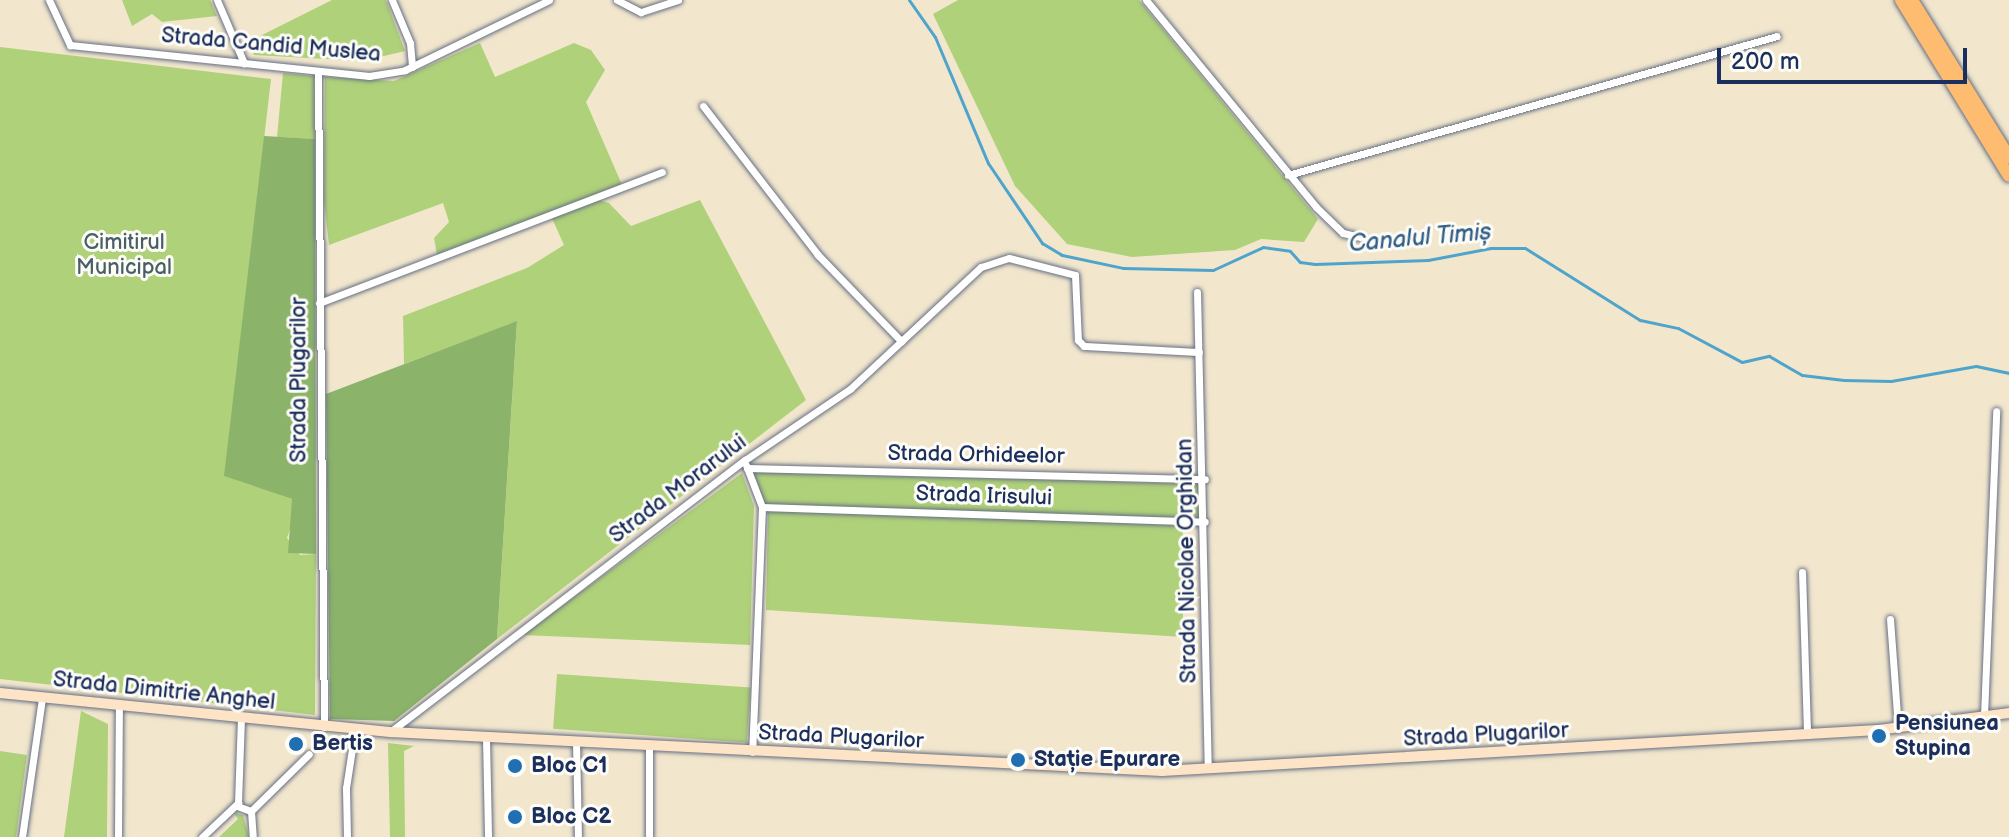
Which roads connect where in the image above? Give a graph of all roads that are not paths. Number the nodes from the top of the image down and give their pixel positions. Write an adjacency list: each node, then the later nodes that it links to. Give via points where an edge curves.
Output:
1 (49, 0): 11 (street, Strada Candid Muslea, via 70,45)
2 (217, 0): 11 (street)
3 (392, 0): 12 (street, via 410,43)
4 (549, 0): 12 (street, Strada Candid Muslea)
5 (617, 0): 6 (street, via 641,12)
6 (678, 0)
7 (1146, 0): 17 (street)
8 (1901, 0): 18 (highway)
9 (1912, 0): 15 (highway)
10 (1777, 36): 17 (street)
11 (244, 63): 13 (street, Strada Candid Muslea)
12 (412, 67): 13 (street, Strada Candid Muslea, via 369,76)
13 (318, 72): 21 (street, Strada Plugarilor)
14 (703, 106): 22 (street, via 818,255)
15 (2009, 157)
16 (662, 172): 21 (street)
17 (1288, 175): 19 (street, via 1338,229)
18 (2009, 176)
19 (1361, 237)
20 (1197, 292): 23 (street, Strada Nicolae Orghidan)
21 (319, 303): 37 (street, Strada Plugarilor)
22 (901, 341): 23 (street, Strada Morarului, via 981,267 1009,258 1073,273 1078,340 1089,347); 25 (street, Strada Morarului, via 850,389)
23 (1199, 352): 26 (street, Strada Nicolae Orghidan)
24 (1996, 411): 35 (street)
25 (746, 464): 26 (street, Strada Orhideelor); 27 (street); 40 (street, Strada Morarului)
26 (1205, 479): 28 (street, Strada Nicolae Orghidan)
27 (762, 507): 28 (street, Strada Irisului); 45 (street)
28 (1205, 522): 47 (street, Strada Nicolae Orghidan)
29 (1802, 572): 41 (street)
30 (1890, 619): 39 (street)
31 (0, 693): 32 (street, Strada Dimitrie Anghel)
32 (42, 698): 33 (street, Strada Dimitrie Anghel); 50 (street)
33 (119, 705): 36 (street, Strada Dimitrie Anghel); 51 (street)
34 (2009, 713): 35 (street, Strada Plugarilor)
35 (1984, 716): 39 (street, Strada Plugarilor)
36 (241, 719): 37 (street, Strada Dimitrie Anghel); 48 (street)
37 (324, 727): 38 (street, Strada Plugarilor)
38 (355, 729): 40 (street, Strada Plugarilor); 54 (street, via 346,788)
39 (1898, 729): 41 (street, Strada Plugarilor)
40 (390, 732): 42 (street, Strada Plugarilor)
41 (1807, 735): 47 (street, Strada Plugarilor)
42 (486, 738): 43 (street, Strada Plugarilor); 55 (street)
43 (576, 742): 44 (street, Strada Plugarilor); 56 (street)
44 (649, 746): 45 (street, Strada Plugarilor); 57 (street)
45 (752, 752): 47 (street, Strada Plugarilor, via 1061,769)
46 (309, 754): 49 (street)
47 (1208, 770)
48 (237, 806): 49 (street); 52 (street)
49 (251, 811): 53 (street)
50 (22, 837)
51 (118, 837)
52 (202, 837)
53 (253, 837)
54 (347, 837)
55 (488, 837)
56 (578, 837)
57 (649, 837)

